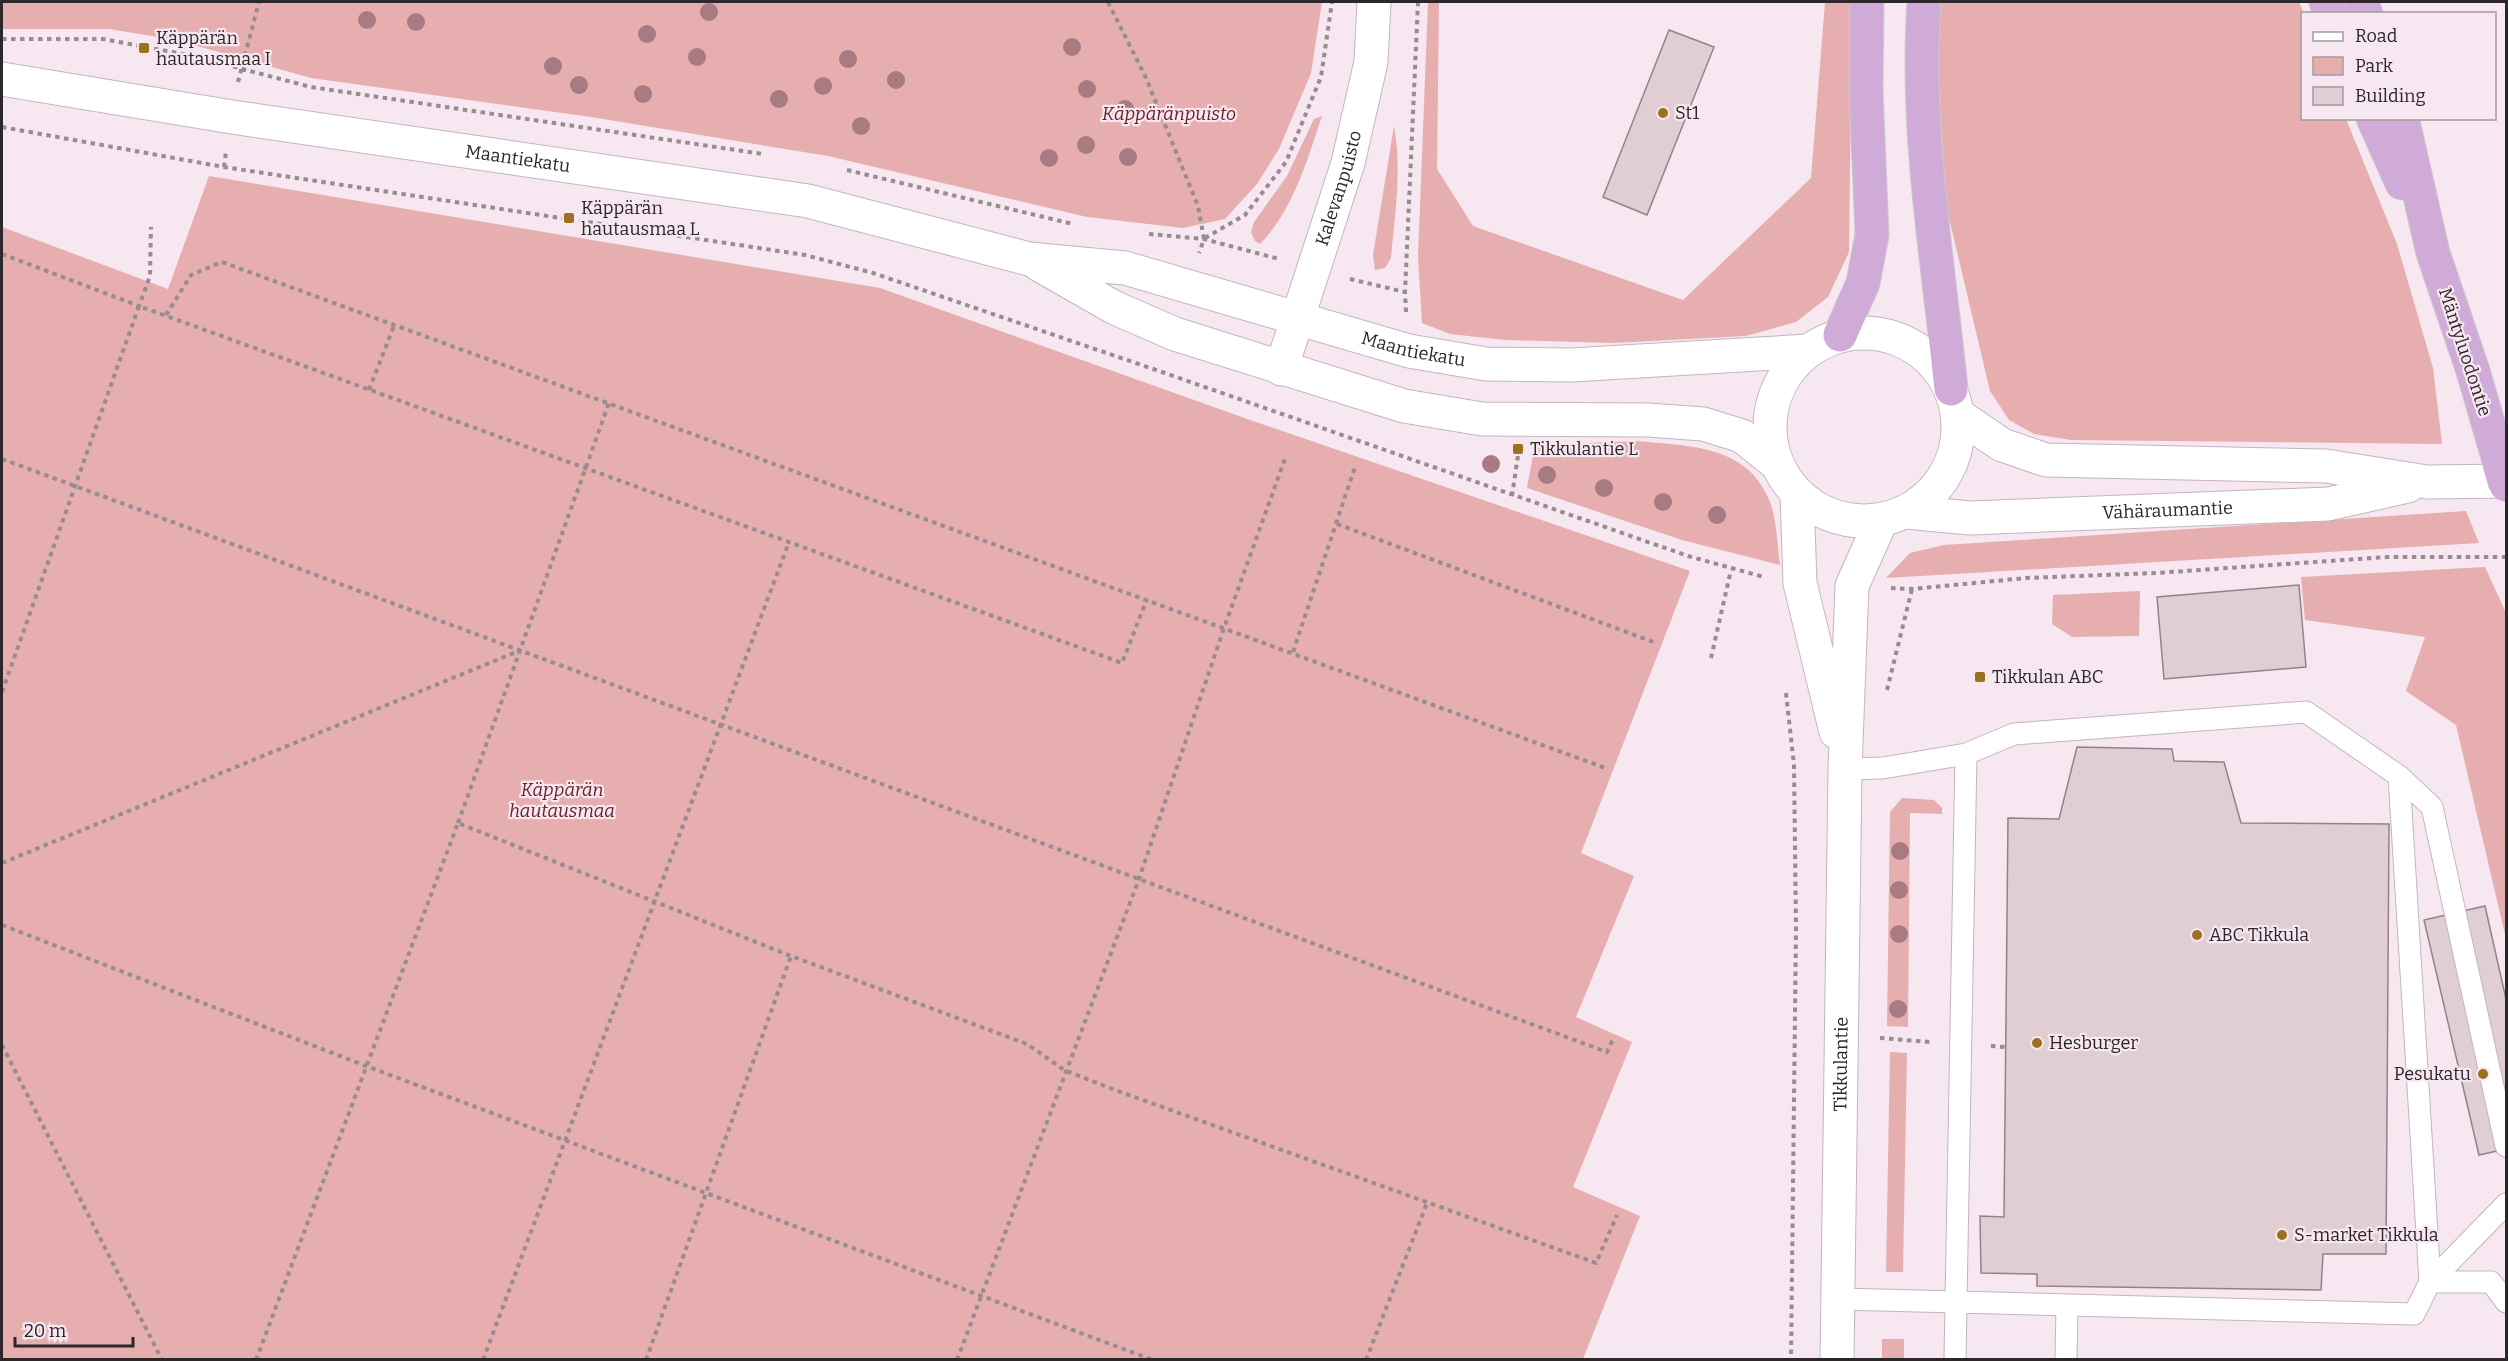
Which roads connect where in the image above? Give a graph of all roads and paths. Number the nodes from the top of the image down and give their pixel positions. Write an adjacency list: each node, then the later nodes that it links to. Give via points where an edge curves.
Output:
1 (1108, 2): 2 (path, via 1146,78 1198,206 1204,239 1245,215 1286,162 1321,77)
2 (1332, 2)
3 (1374, 2): 17 (main road, Kalevanpuisto, via 1371,62 1348,163)
4 (1418, 2): 20 (path, via 1405,292)
5 (1867, 2): 19 (highway, via 1872,236 1863,283)
6 (1924, 2): 24 (highway, via 1926,184)
7 (2, 79): 14 (main road, Maantiekatu, via 808,201)
8 (2374, 120): 13 (highway, Mäntyluodontie)
9 (2402, 120): 13 (highway, Mäntyluodontie)
10 (2, 127): 28 (path, via 224,167 805,255 895,281)
11 (151, 226): 15 (path, via 150,276)
12 (2, 254): 15 (path)
13 (2433, 254): 35 (highway, Mäntyluodontie, bridge)
14 (1029, 259): 17 (main road, Maantiekatu, via 1125,268); 22 (main road, Maantiekatu, via 1115,308 1175,334)
15 (139, 306): 16 (path); 36 (path)
16 (165, 315): 18 (path, via 191,275 222,262); 23 (path)
17 (1297, 320): 20 (main road, Maantiekatu); 22 (main road, Kalevanpuisto)
18 (395, 323): 23 (path); 25 (path)
19 (1840, 335): 21 (main road); 24 (main road, via 1873,333 1905,342 1932,361)
20 (1409, 351): 21 (main road, Maantiekatu, via 1486,364 1572,365)
21 (1808, 351): 31 (main road, via 1786,374 1773,402 1769,434)
22 (1281, 369): 26 (main road, Maantiekatu)
23 (369, 390): 33 (path)
24 (1955, 402): 34 (main road, Vähäraumantie, via 2002,445 2046,460 2326,466); 39 (main road, via 1955,453 1937,488)
25 (609, 403): 33 (path); 47 (path)
26 (1404, 406): 28 (path); 31 (main road, Maantiekatu, via 1482,419 1704,424 1742,436)
27 (1518, 449): 37 (path)
28 (1396, 455): 37 (path)
29 (1286, 456): 48 (path)
30 (2, 459): 36 (path)
31 (1777, 465): 38 (main road)
32 (1355, 467): 40 (path)
33 (586, 468): 41 (path); 50 (path)
34 (2427, 482): 35 (main road, Vähäraumantie); 39 (main road, Vähäraumantie, via 2328,504 1970,518)
35 (2506, 483)
36 (74, 486): 50 (path); 54 (path)
37 (1512, 495): 43 (path)
38 (1797, 495): 39 (main road, via 1822,512 1851,521); 44 (main road)
39 (1893, 517): 45 (main road)
40 (1337, 524): 49 (path); 51 (path)
41 (789, 542): 47 (path, via 1122,663); 56 (path)
42 (2506, 557): 46 (path, via 2387,557 2026,578)
43 (1731, 570): 44 (path); 52 (path)
44 (1800, 583): 58 (main road)
45 (1852, 586): 46 (path); 58 (main road)
46 (1912, 589): 55 (path)
47 (1147, 599): 48 (path)
48 (1224, 628): 51 (path); 63 (path)
49 (1656, 643)
50 (522, 650): 56 (path); 61 (path); 62 (path)
51 (1293, 652): 59 (path)
52 (1712, 658)
53 (1785, 684): 92 (path, via 1794,765 1796,929)
54 (2, 692)
55 (1886, 702)
56 (721, 727): 63 (path); 64 (path)
57 (1966, 754): 58 (lane, via 1883,768); 60 (lane, via 2014,734 2306,712); 82 (lane)
58 (1845, 768): 81 (main road, Tikkulantie)
59 (1608, 769)
60 (2399, 776): 74 (lane, via 2432,807); 79 (lane)
61 (458, 823): 64 (path); 71 (path)
62 (2, 863)
63 (1139, 879): 68 (path, via 1607,1052); 72 (path)
64 (656, 902): 66 (path); 73 (path)
65 (2, 925): 71 (path)
66 (791, 956): 72 (path, via 1027,1044); 75 (path)
67 (1880, 1026): 70 (path)
68 (1614, 1037)
69 (2, 1045): 85 (path)
70 (1880, 1050)
71 (366, 1066): 73 (path); 86 (path)
72 (1064, 1070): 76 (path); 80 (path)
73 (564, 1140): 75 (path); 87 (path)
74 (2506, 1146)
75 (706, 1193): 80 (path); 88 (path)
76 (1427, 1203): 78 (path, via 1596,1263); 91 (path)
77 (2506, 1204): 79 (lane)
78 (1617, 1215)
79 (2430, 1282): 83 (lane, via 2491,1282); 84 (lane, via 2414,1314)
80 (981, 1295): 89 (path); 90 (path)
81 (1838, 1299): 82 (lane); 93 (main road, Tikkulantie)
82 (1956, 1302): 84 (lane); 94 (lane)
83 (2506, 1302)
84 (2067, 1305): 95 (lane)
85 (162, 1359)
86 (256, 1359)
87 (483, 1359)
88 (646, 1359)
89 (957, 1359)
90 (1153, 1359)
91 (1366, 1359)
92 (1791, 1359)
93 (1837, 1359)
94 (1955, 1359)
95 (2066, 1359)

